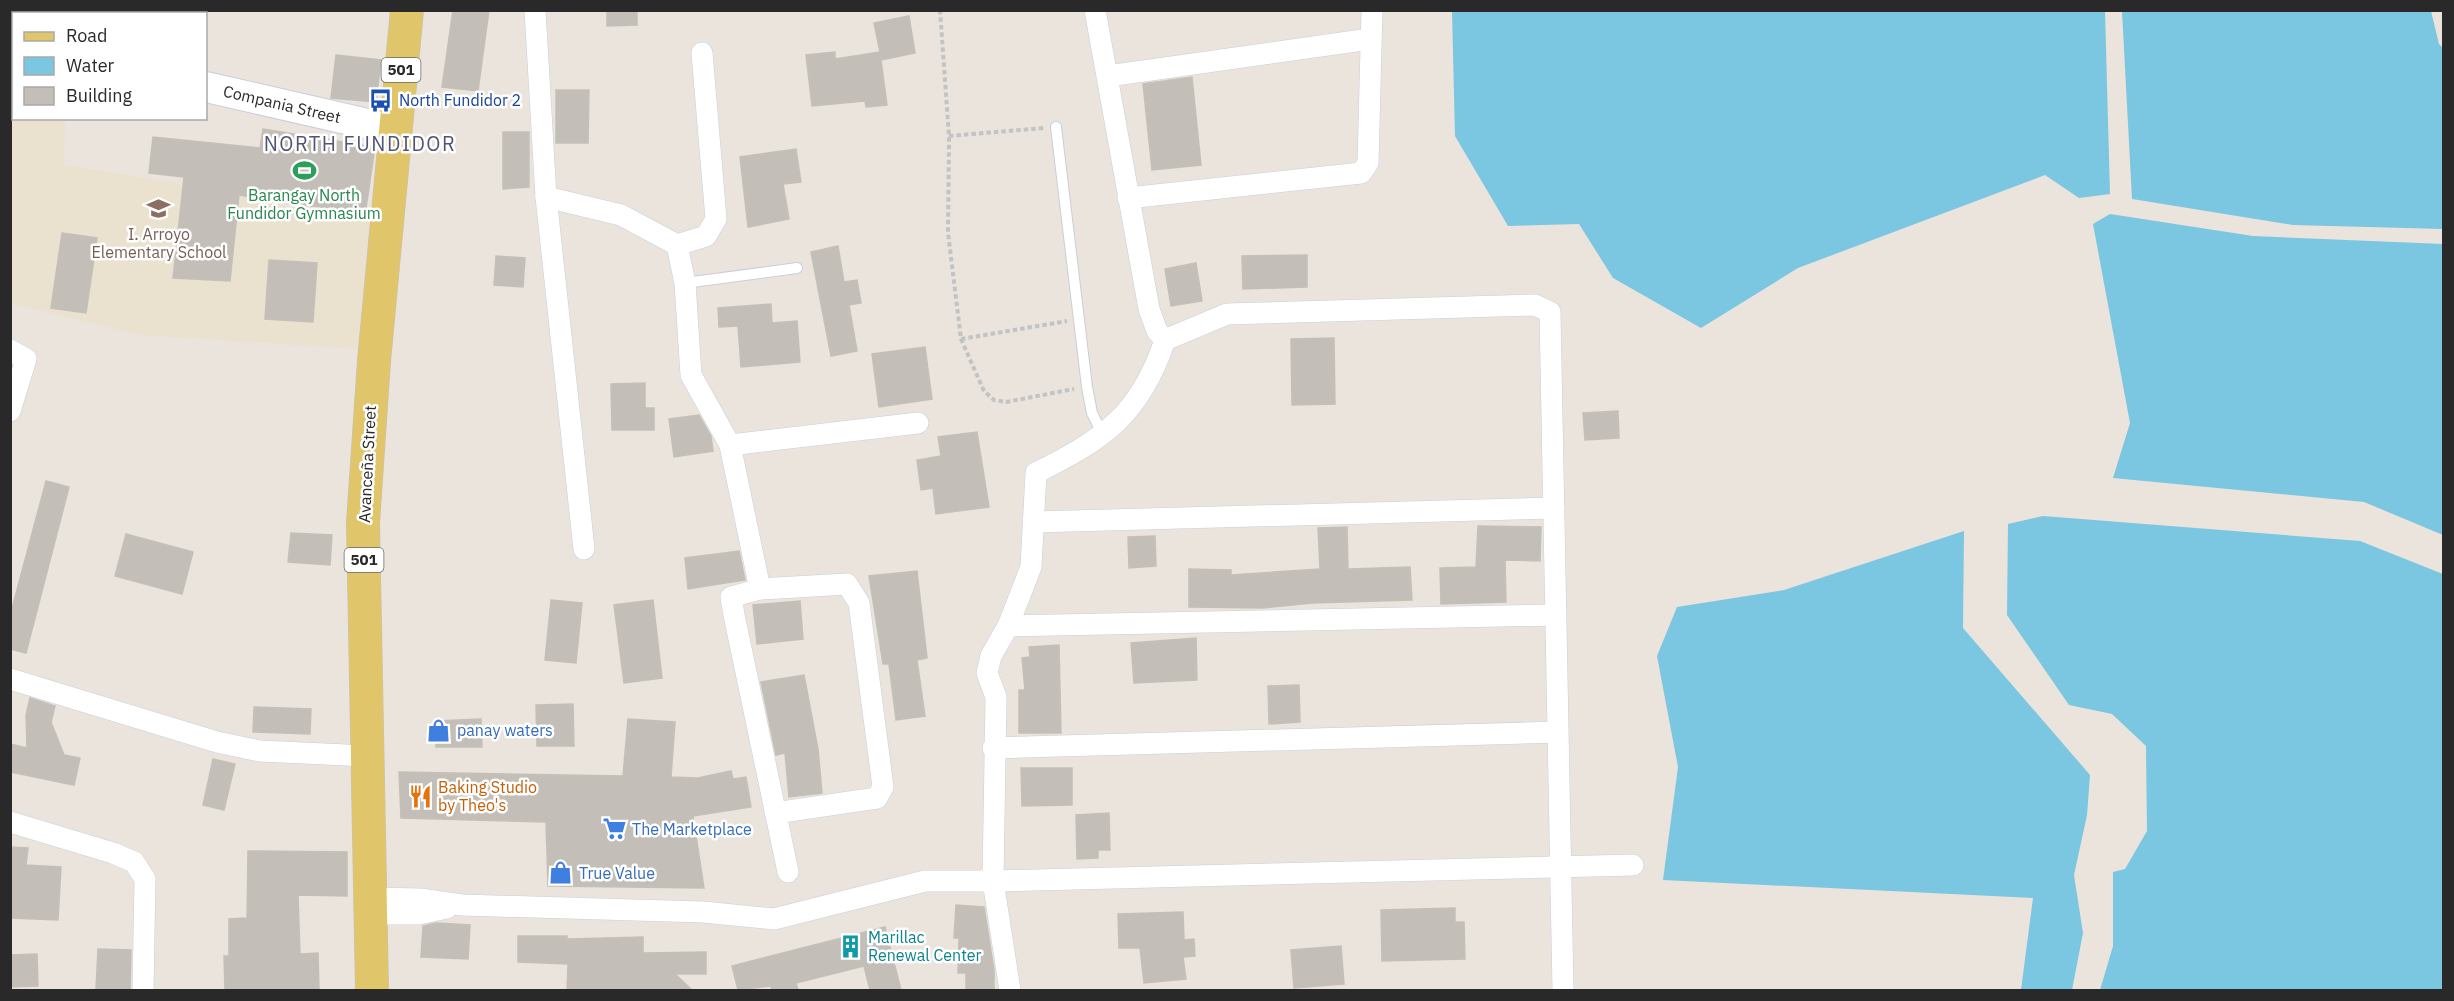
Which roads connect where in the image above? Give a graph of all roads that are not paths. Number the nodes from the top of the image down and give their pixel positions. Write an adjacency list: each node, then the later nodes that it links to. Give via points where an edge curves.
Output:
1 (407, 10): 10 (main road, Avanceña Street / 501)
2 (535, 10): 11 (street)
3 (1095, 10): 7 (street)
4 (1372, 10): 5 (street)
5 (1370, 39): 7 (street); 12 (street, via 1368,163 1361,173)
6 (702, 53): 13 (street, via 716,219 706,236)
7 (1108, 76): 12 (street)
8 (207, 87): 10 (street, Compania Street)
9 (1056, 127): 20 (lane, via 1087,387 1092,413)
10 (394, 130): 31 (main road, Avanceña Street / 501, via 363,523)
11 (546, 197): 13 (street, via 621,215); 24 (street)
12 (1128, 198): 16 (street, via 1149,309)
13 (677, 245): 15 (street)
14 (797, 268): 15 (lane)
15 (685, 283): 21 (street, via 691,375)
16 (1165, 340): 20 (street, via 1143,392); 22 (street, via 1227,314 1544,307 1550,312)
17 (10, 350): 18 (street, via 26,359)
18 (10, 411)
19 (918, 423): 21 (street)
20 (1104, 435): 23 (street, via 1036,473)
21 (730, 445): 25 (street)
22 (1554, 508): 23 (street); 26 (street)
23 (1034, 522): 27 (street, via 1031,567)
24 (584, 549)
25 (760, 589): 32 (street, via 731,597); 32 (street, via 847,584 856,595 882,787 877,798)
26 (1555, 615): 27 (street); 29 (street)
27 (1008, 626): 30 (street, via 991,656 987,673 996,697)
28 (10, 679): 31 (street, via 217,742 260,751)
29 (1557, 732): 30 (street); 35 (street)
30 (993, 748): 37 (street)
31 (367, 756): 38 (main road, Avanceña Street / 501)
32 (775, 813): 36 (street)
33 (10, 822): 39 (street, via 134,862 145,879)
34 (1633, 865): 35 (street)
35 (1561, 867): 37 (street); 42 (street)
36 (788, 873)
37 (993, 882): 38 (street, via 926,881 774,919 703,912 462,905 418,914); 41 (street)
38 (372, 906): 40 (main road, Avanceña Street / 501)
39 (142, 990)
40 (372, 990)
41 (1010, 990)
42 (1563, 990)

